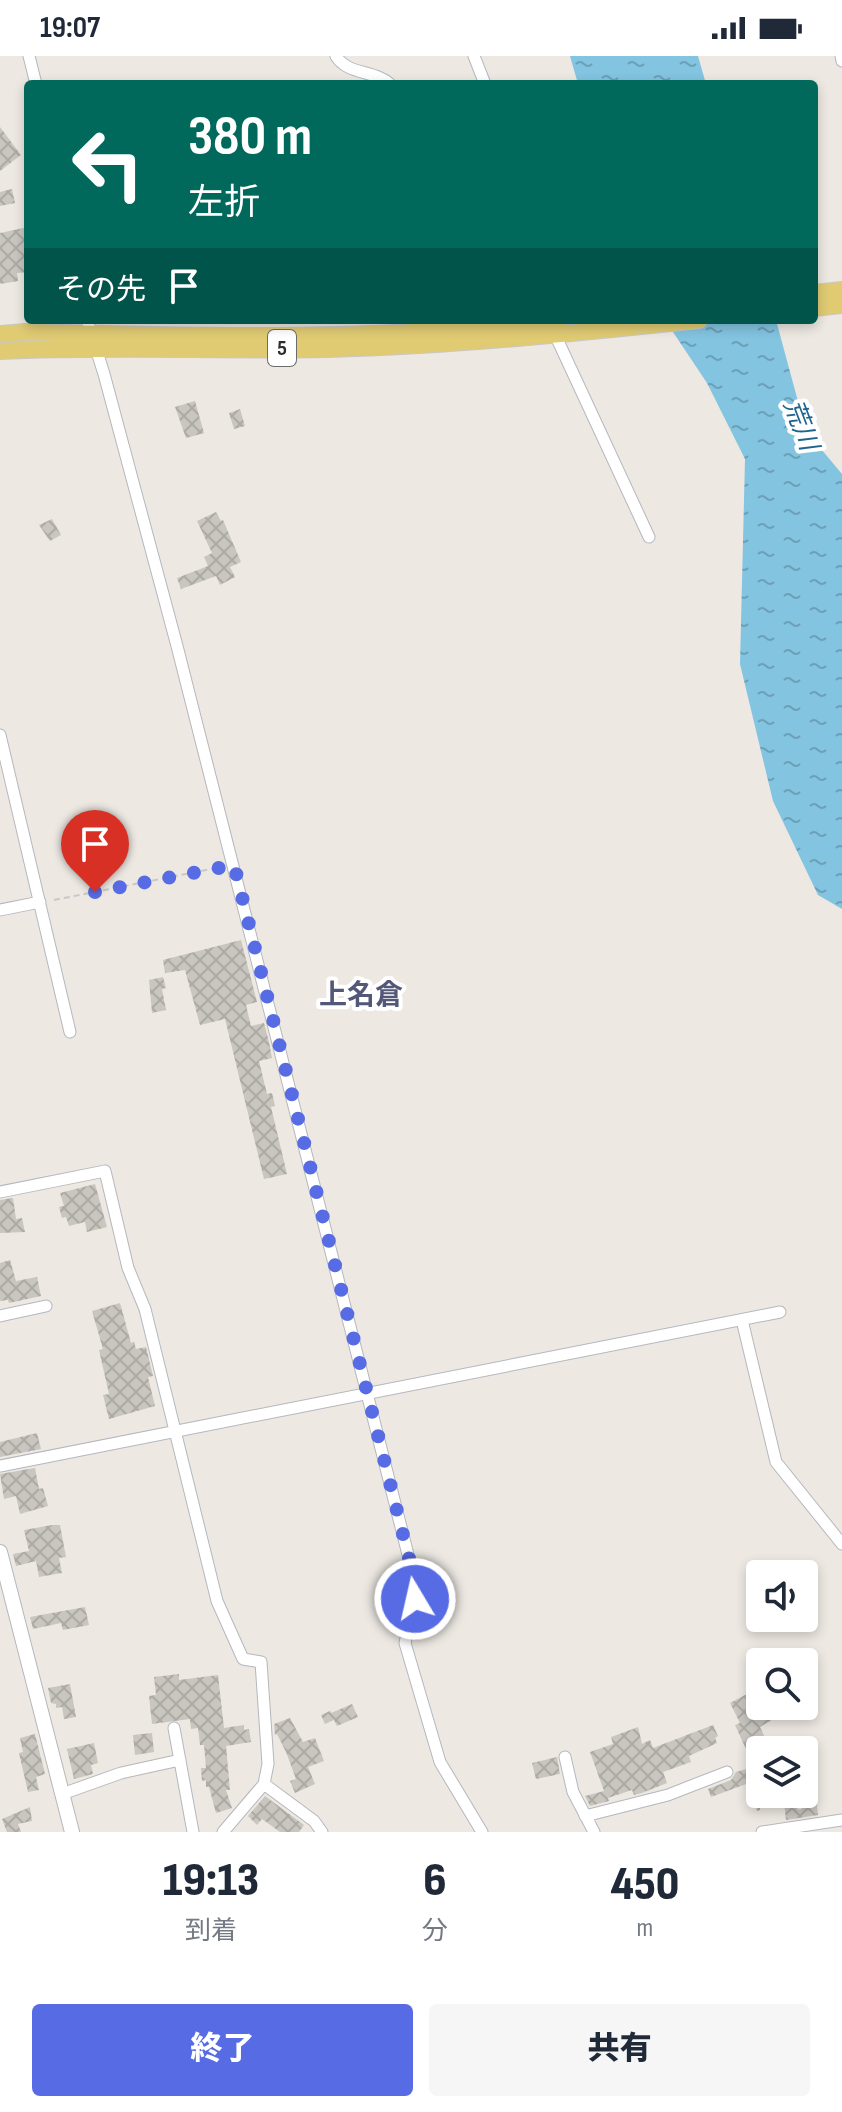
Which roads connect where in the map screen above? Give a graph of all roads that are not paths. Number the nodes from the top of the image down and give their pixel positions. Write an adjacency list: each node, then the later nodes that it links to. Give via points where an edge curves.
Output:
1 (29, 56): 4 (street)
2 (336, 56): 5 (street, via 343,65)
3 (474, 56): 6 (street)
4 (35, 80)
5 (386, 80)
6 (483, 80)
7 (842, 290): 8 (main road)
8 (818, 293)
9 (842, 305): 10 (main road)
10 (818, 308)
11 (603, 324): 12 (main road, 5)
12 (555, 326): 14 (main road, 5, via 338,336); 16 (street)
13 (0, 334): 14 (main road, 5)
14 (91, 334): 15 (main road, 5); 26 (street, via 177,646)
15 (0, 351)
16 (649, 537)
17 (0, 735): 18 (street)
18 (40, 902): 19 (street); 20 (street)
19 (0, 910)
20 (70, 1032)
21 (0, 1192): 27 (street, via 105,1171)
22 (46, 1306): 24 (street)
23 (780, 1312): 25 (street)
24 (0, 1316)
25 (742, 1320): 26 (street); 29 (street, via 776,1462)
26 (367, 1393): 27 (street); 43 (street, via 417,1590 405,1643 440,1762)
27 (174, 1432): 28 (street); 35 (street, via 217,1601 243,1659 261,1662 268,1764)
28 (0, 1466)
29 (842, 1544)
30 (0, 1552): 36 (street)
31 (174, 1728): 33 (street)
32 (565, 1757): 37 (street)
33 (180, 1760): 36 (street); 40 (street)
34 (727, 1772): 37 (street, via 668,1795)
35 (264, 1784): 41 (street); 42 (street)
36 (62, 1794): 39 (street)
37 (585, 1816): 44 (street)
38 (842, 1820): 45 (street)
39 (72, 1832)
40 (193, 1832)
41 (223, 1832)
42 (322, 1832)
43 (482, 1832)
44 (594, 1832)
45 (762, 1832)

